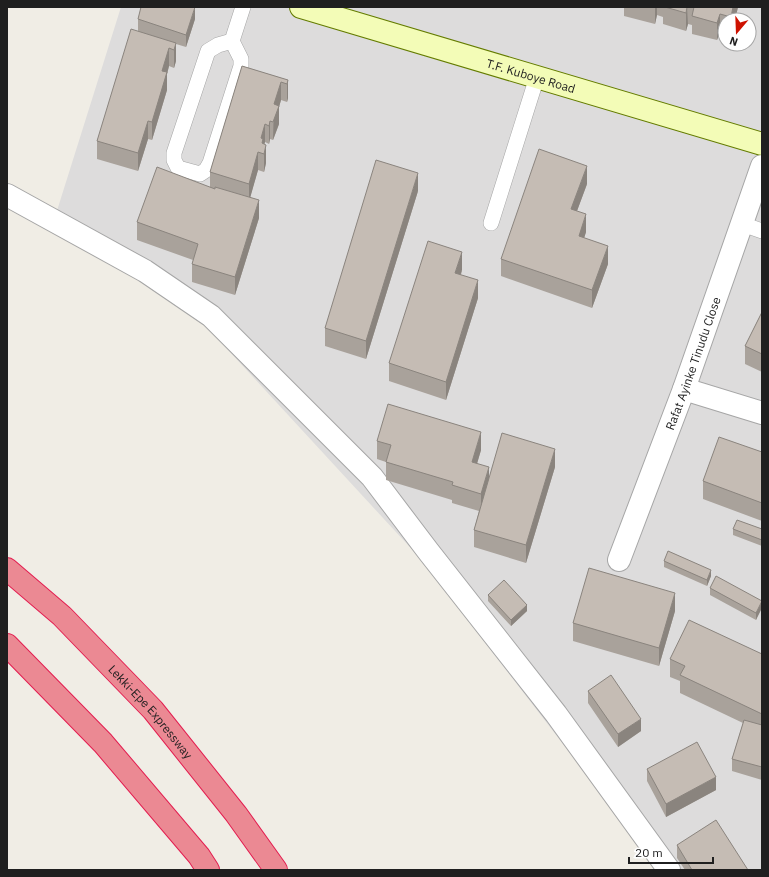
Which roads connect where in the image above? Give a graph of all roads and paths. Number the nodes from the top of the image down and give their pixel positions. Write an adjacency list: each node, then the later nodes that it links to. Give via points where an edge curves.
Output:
1 (243, 7): 3 (lane)
2 (301, 7): 4 (street, T.F. Kuboye Road)
3 (232, 41): 3 (lane, via 208,51 174,153 178,168 200,174 210,163 241,66 241,59)
4 (538, 77): 5 (street, T.F. Kuboye Road); 8 (lane)
5 (762, 144)
6 (762, 166): 9 (street, Rafat Ayinke Tinudu Close)
7 (7, 195): 17 (street, via 145,271 211,316 372,477 556,714)
8 (491, 223)
9 (752, 227): 10 (street, Rafat Ayinke Tinudu Close)
10 (684, 389): 11 (street); 12 (street, Rafat Ayinke Tinudu Close)
11 (762, 413)
12 (619, 560)
13 (7, 569): 16 (highway, Lekki-Epe Expressway, via 62,616 153,710 236,814)
14 (7, 645): 15 (highway, via 103,743)
15 (208, 870)
16 (276, 870)
17 (669, 870)

